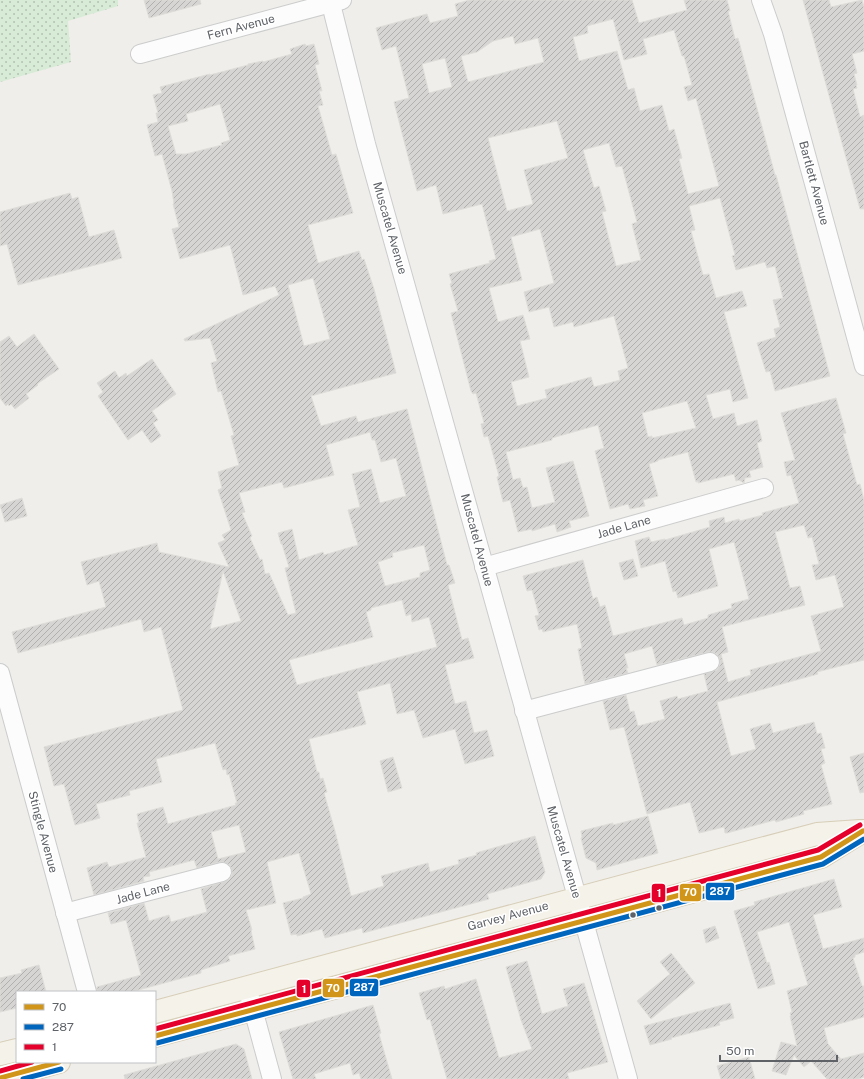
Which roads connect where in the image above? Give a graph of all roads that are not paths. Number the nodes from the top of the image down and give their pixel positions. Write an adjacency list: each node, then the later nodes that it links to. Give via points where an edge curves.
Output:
1 (760, 0): 4 (street, Bartlett Avenue, via 773,34)
2 (335, 1): 3 (street, Fern Avenue); 6 (street, Muscatel Avenue, via 355,104)
3 (140, 54)
4 (864, 366)
5 (764, 488): 6 (street, Jade Lane)
6 (484, 567): 9 (street, Muscatel Avenue)
7 (710, 662): 9 (street)
8 (0, 672): 13 (street, Stingle Avenue)
9 (524, 711): 12 (street, Muscatel Avenue)
10 (864, 831): 12 (main road, Garvey Avenue, via 818,834); 14 (main road, Garvey Avenue, via 821,857)
11 (222, 872): 13 (street, Jade Lane)
12 (576, 898): 14 (street, Muscatel Avenue); 15 (main road, Garvey Avenue)
13 (65, 913): 16 (street, Stingle Avenue)
14 (583, 922): 17 (main road, Garvey Avenue); 25 (street, Muscatel Avenue)
15 (247, 987): 17 (street); 18 (main road, Garvey Avenue)
16 (87, 991)
17 (253, 1010): 19 (main road, Garvey Avenue); 24 (street)
18 (156, 1012)
19 (156, 1036)
20 (16, 1050): 21 (main road)
21 (0, 1054)
22 (55, 1063): 23 (main road)
23 (0, 1078)
24 (272, 1079)
25 (628, 1079)

